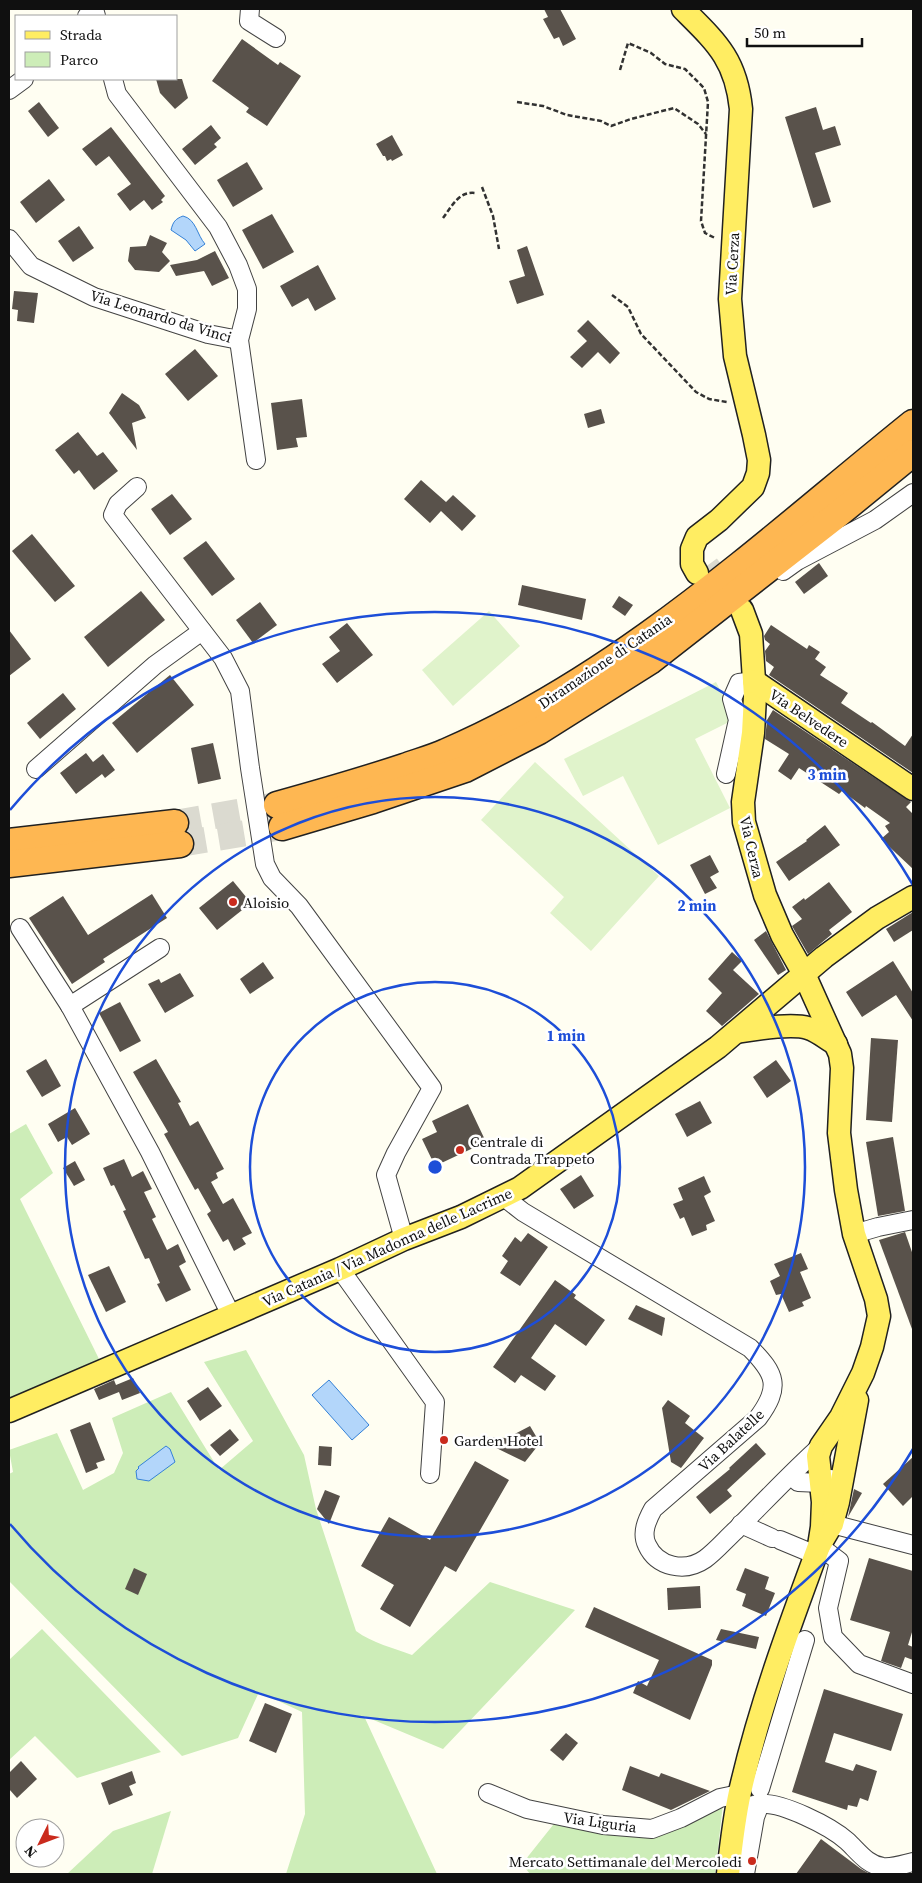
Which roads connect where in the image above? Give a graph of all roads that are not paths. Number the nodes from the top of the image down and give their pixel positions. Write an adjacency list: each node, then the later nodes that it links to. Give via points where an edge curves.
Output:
1 (250, 9): 3 (street, via 249,22)
2 (683, 9): 14 (main road, Via Cerza, via 717,44 734,73 739,92 730,299 735,356 759,460 753,487 719,520)
3 (276, 38)
4 (23, 80): 6 (street)
5 (113, 80): 8 (street, Via Leonardo da Vinci, via 117,94 218,227 238,265 247,288 247,309)
6 (9, 90)
7 (9, 239): 8 (street, Via Leonardo da Vinci, via 31,266 94,297 208,334)
8 (239, 340): 11 (street)
9 (913, 423): 17 (highway, Diramazione di Catania, via 753,555 635,645 530,711 445,753 366,780 280,816 373,800 465,769 539,731)
10 (913, 453): 17 (highway, Diramazione di Catania)
11 (256, 460)
12 (137, 487): 16 (street, via 118,504 113,515)
13 (913, 493): 17 (street, via 875,520 797,561)
14 (702, 569)
15 (736, 614): 18 (main road, Via Cerza, via 751,634)
16 (202, 631): 19 (street, via 155,664); 37 (street, via 223,658 240,691 265,864 272,878 299,906 432,1088 386,1175)
17 (650, 661)
18 (754, 680): 20 (street, via 739,683 732,699 738,720); 21 (main road, Via Belvedere); 27 (main road, Via Cerza, via 753,733 743,802 744,822 765,895)
19 (36, 769)
20 (726, 774)
21 (913, 789)
22 (9, 842): 23 (highway, via 178,834)
23 (9, 864)
24 (913, 897): 27 (main road, Via Catania / Via Madonna delle Lacrime, via 877,918)
25 (20, 928): 29 (street)
26 (160, 948): 29 (street)
27 (804, 974): 28 (main road, Via Catania / Via Madonna delle Lacrime); 30 (main road, Via Cerza)
28 (782, 992): 30 (main road, via 811,1008); 31 (main road, via 787,1013); 32 (main road, Via Catania / Via Madonna delle Lacrime)
29 (70, 1006): 39 (street, via 150,1152)
30 (823, 1019): 33 (main road, Via Cerza)
31 (802, 1027): 32 (main road); 33 (main road)
32 (736, 1032): 34 (main road, Via Catania / Via Madonna delle Lacrime, via 626,1115)
33 (836, 1044): 36 (main road, Via Cerza, via 842,1068 839,1133)
34 (504, 1197): 37 (main road, Via Catania / Via Madonna delle Lacrime); 47 (street, Via Balatelle, via 523,1212 750,1348 766,1364 773,1392 769,1404 758,1418 653,1509 646,1523 645,1540 660,1562 673,1567 690,1566 705,1559)
35 (913, 1220): 36 (street)
36 (854, 1234): 40 (main road, Via Cerza, via 880,1316)
37 (404, 1239): 38 (main road, Via Catania / Via Madonna delle Lacrime)
38 (340, 1269): 39 (main road, Via Catania / Via Madonna delle Lacrime); 44 (street, via 435,1402)
39 (231, 1315): 41 (main road, Via Catania / Via Madonna delle Lacrime)
40 (863, 1372): 42 (main road, via 841,1417); 43 (main road)
41 (9, 1411)
42 (821, 1446): 45 (street, Via Balatelle); 46 (main road, via 818,1463)
43 (845, 1466): 46 (street, via 829,1480); 48 (main road)
44 (430, 1474)
45 (780, 1487): 46 (street, via 798,1482); 47 (street, Via Balatelle)
46 (822, 1493): 50 (main road)
47 (741, 1524): 50 (street, via 776,1539)
48 (832, 1524): 49 (street); 50 (main road)
49 (913, 1545)
50 (818, 1551): 52 (main road); 53 (street, via 839,1561 828,1608 833,1637 859,1664)
51 (805, 1640): 52 (street)
52 (790, 1655): 55 (main road, via 767,1695)
53 (913, 1684)
54 (488, 1793): 55 (street, Via Liguria, via 527,1810 603,1825 652,1829 720,1798)
55 (753, 1797): 56 (street, via 808,1817 846,1839 872,1864 891,1867); 57 (main road); 58 (street, via 755,1817)
56 (913, 1862)
57 (728, 1874)
58 (745, 1874)

